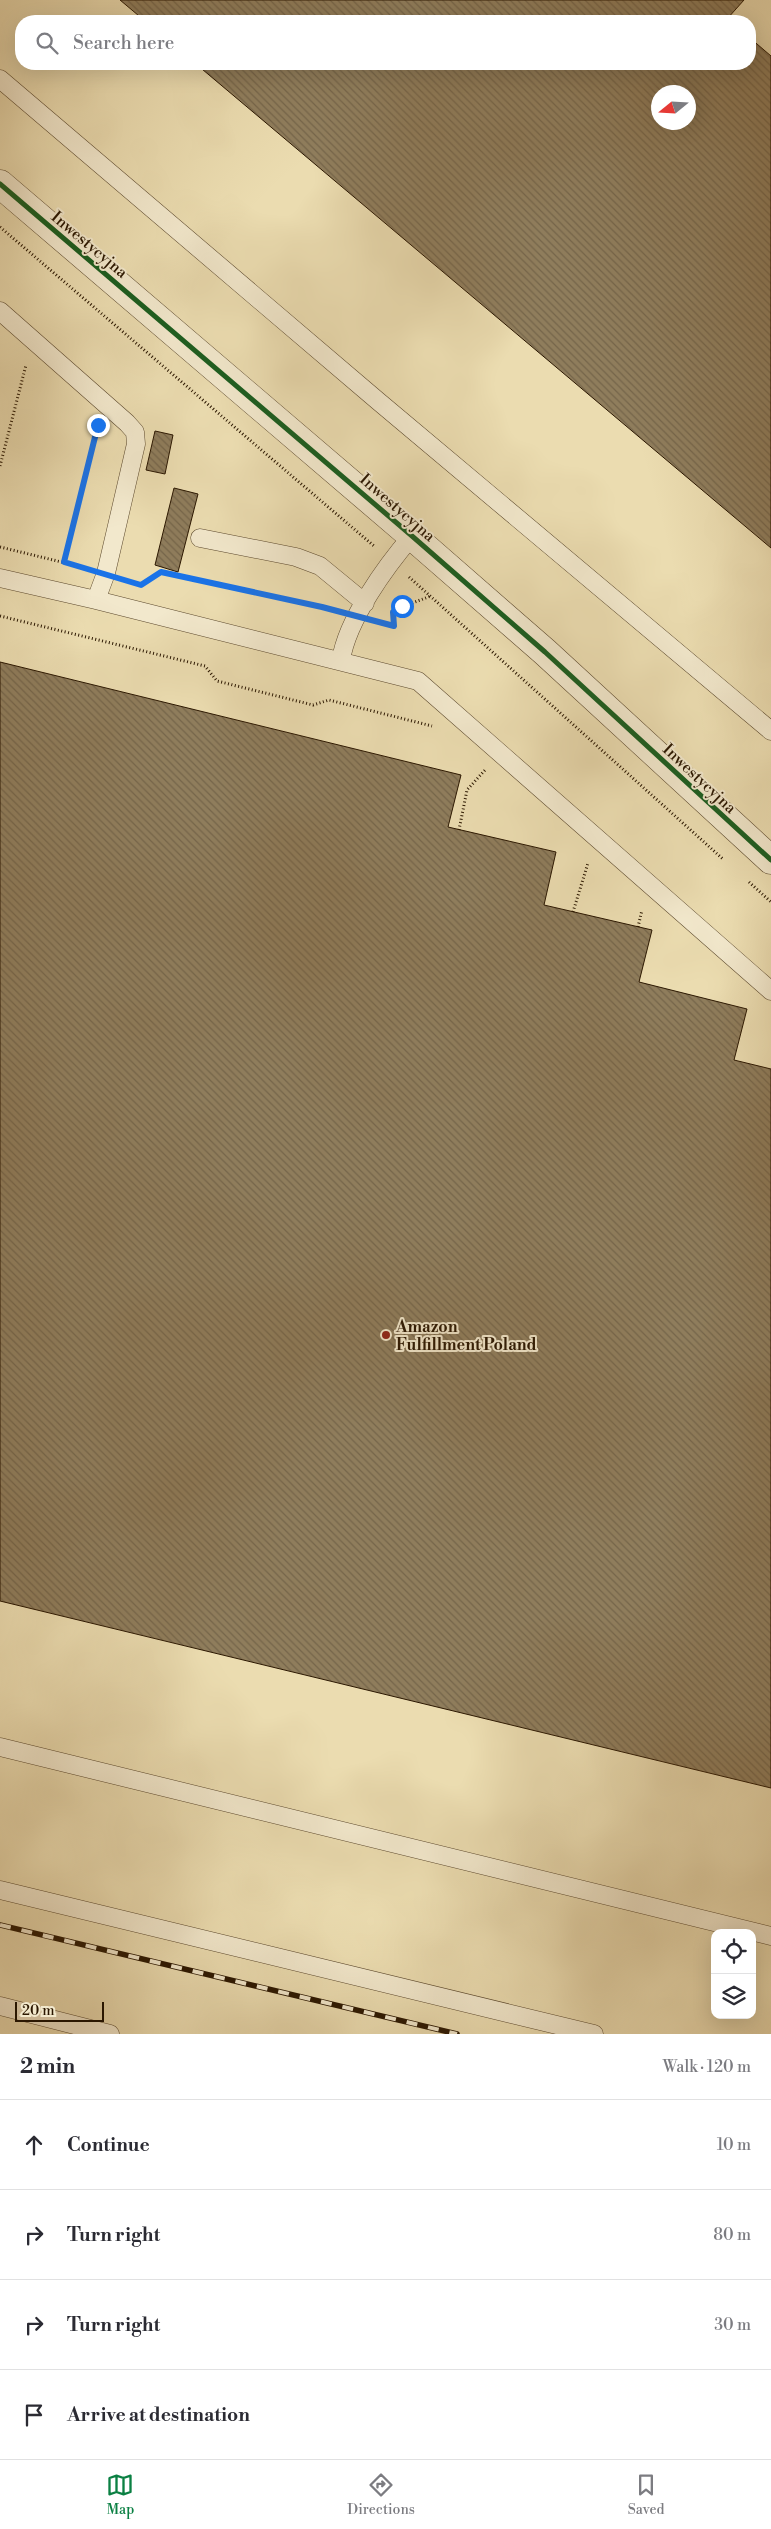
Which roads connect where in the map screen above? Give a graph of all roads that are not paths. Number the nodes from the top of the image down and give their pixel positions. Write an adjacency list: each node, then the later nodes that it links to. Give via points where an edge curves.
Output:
1 (0, 78): 10 (lane)
2 (0, 184): 4 (street, Inwestycyjna)
3 (0, 311): 7 (lane, via 135,432 136,444 106,573)
4 (412, 536): 8 (lane, via 391,561); 11 (street, Inwestycyjna, via 545,652)
5 (200, 538): 8 (lane, via 296,557 320,566)
6 (0, 578): 7 (lane)
7 (96, 600): 9 (lane)
8 (362, 610): 9 (lane, via 344,643)
9 (341, 660): 12 (lane, via 418,681)
10 (771, 731)
11 (771, 860)
12 (771, 991)
13 (0, 1746): 15 (lane)
14 (0, 1890): 18 (lane)
15 (771, 1936)
16 (0, 2006): 17 (lane)
17 (110, 2034)
18 (594, 2034)

